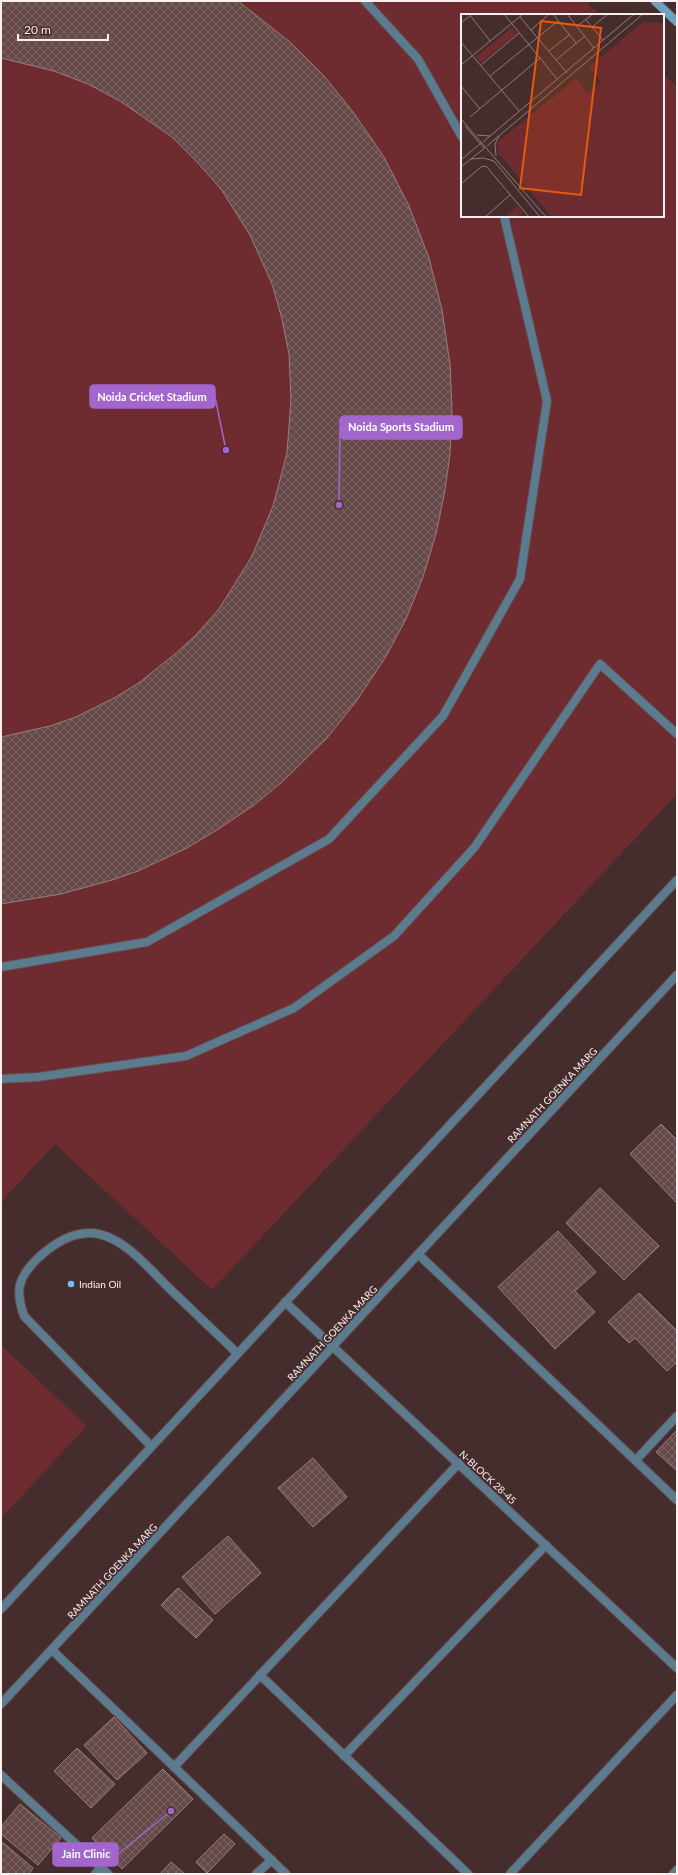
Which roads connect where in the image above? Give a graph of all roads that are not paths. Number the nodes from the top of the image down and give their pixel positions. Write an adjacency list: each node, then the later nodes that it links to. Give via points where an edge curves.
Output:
1 (365, 1): 4 (street, via 418,59)
2 (655, 1): 3 (main road)
3 (677, 22)
4 (461, 135)
5 (504, 217): 8 (street, via 547,401 520,579 443,716 330,839 147,942)
6 (677, 734): 10 (street, via 600,664 474,848 394,936 294,1008 186,1056 38,1077)
7 (677, 880): 12 (street)
8 (1, 967)
9 (677, 975): 11 (street, RAMNATH GOENKA MARG)
10 (1, 1079)
11 (418, 1254): 13 (street, RAMNATH GOENKA MARG); 17 (street)
12 (285, 1302): 13 (street, N-BLOCK 28-45); 14 (street)
13 (334, 1346): 18 (street, N-BLOCK 28-45); 22 (street, RAMNATH GOENKA MARG)
14 (237, 1353): 16 (street); 16 (street, via 128,1249 100,1234 83,1233 66,1238 48,1248 25,1271 19,1286 18,1301 24,1316)
15 (677, 1416): 17 (street)
16 (151, 1446): 21 (street)
17 (636, 1460): 19 (street)
18 (459, 1463): 20 (street, N-BLOCK 28-45); 24 (street)
19 (677, 1500)
20 (546, 1545): 23 (street, N-BLOCK 28-45); 27 (street)
21 (1, 1609)
22 (52, 1650): 26 (street, RAMNATH GOENKA MARG); 28 (street)
23 (677, 1668)
24 (260, 1675): 27 (street); 28 (street)
25 (677, 1694): 37 (street)
26 (1, 1704)
27 (344, 1756): 36 (street)
28 (174, 1767): 30 (street)
29 (1, 1775): 32 (street)
30 (272, 1860): 34 (street); 35 (street)
31 (677, 1870): 38 (street)
32 (98, 1871): 33 (street)
33 (108, 1874)
34 (256, 1874)
35 (286, 1874)
36 (468, 1874)
37 (510, 1874)
38 (673, 1874)

